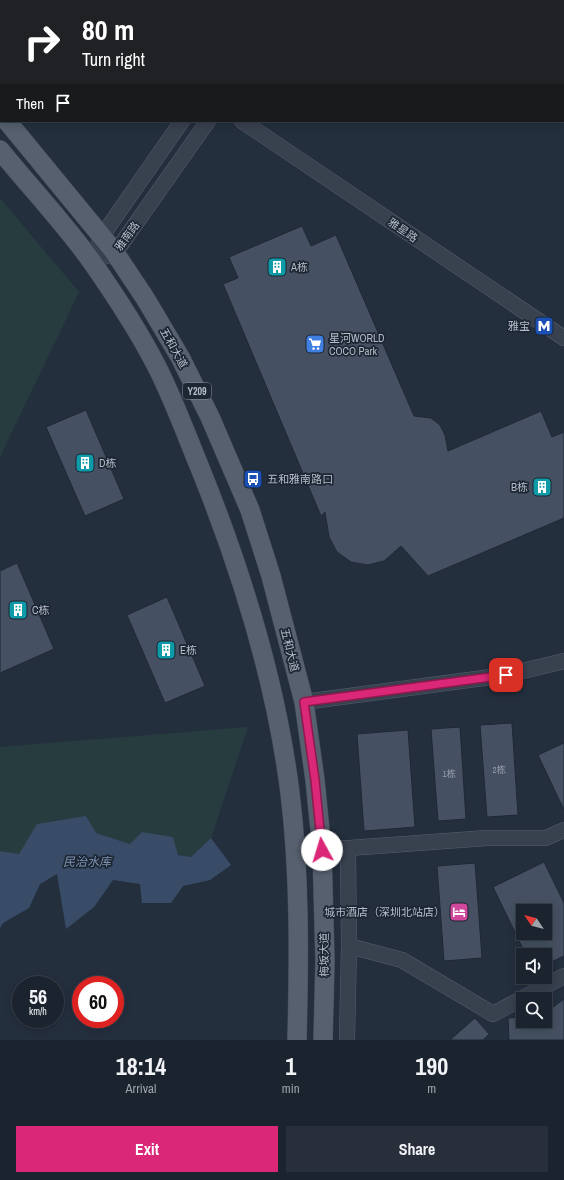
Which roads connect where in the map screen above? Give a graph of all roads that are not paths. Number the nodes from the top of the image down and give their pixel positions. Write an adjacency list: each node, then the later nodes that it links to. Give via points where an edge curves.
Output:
1 (8, 122): 6 (main road, 五和大道 / Y209)
2 (181, 122): 6 (street, 雅南路)
3 (207, 122): 7 (street, 雅南路)
4 (243, 122): 9 (street, 雅星路)
5 (0, 150): 8 (main road, Y209)
6 (102, 236): 7 (main road, 五和大道 / Y209); 8 (street, 雅南路)
7 (115, 253): 8 (street, 雅南路); 11 (main road, 五和大道 / Y209, via 180,357 250,510 271,576)
8 (92, 262): 17 (main road, Y209, via 156,366 221,520 262,652 278,720 290,794 297,875)
9 (564, 338)
10 (564, 662): 11 (street, via 506,675)
11 (304, 702): 13 (main road, 梅坂大道 / Y209)
12 (564, 830): 14 (street, via 546,838 487,838)
13 (322, 850): 14 (street); 18 (main road, 梅坂大道 / Y209, via 325,960)
14 (348, 850): 15 (street)
15 (349, 946): 16 (street, via 402,960 493,1014); 19 (street)
16 (564, 976)
17 (297, 1040)
18 (323, 1040)
19 (347, 1040)

